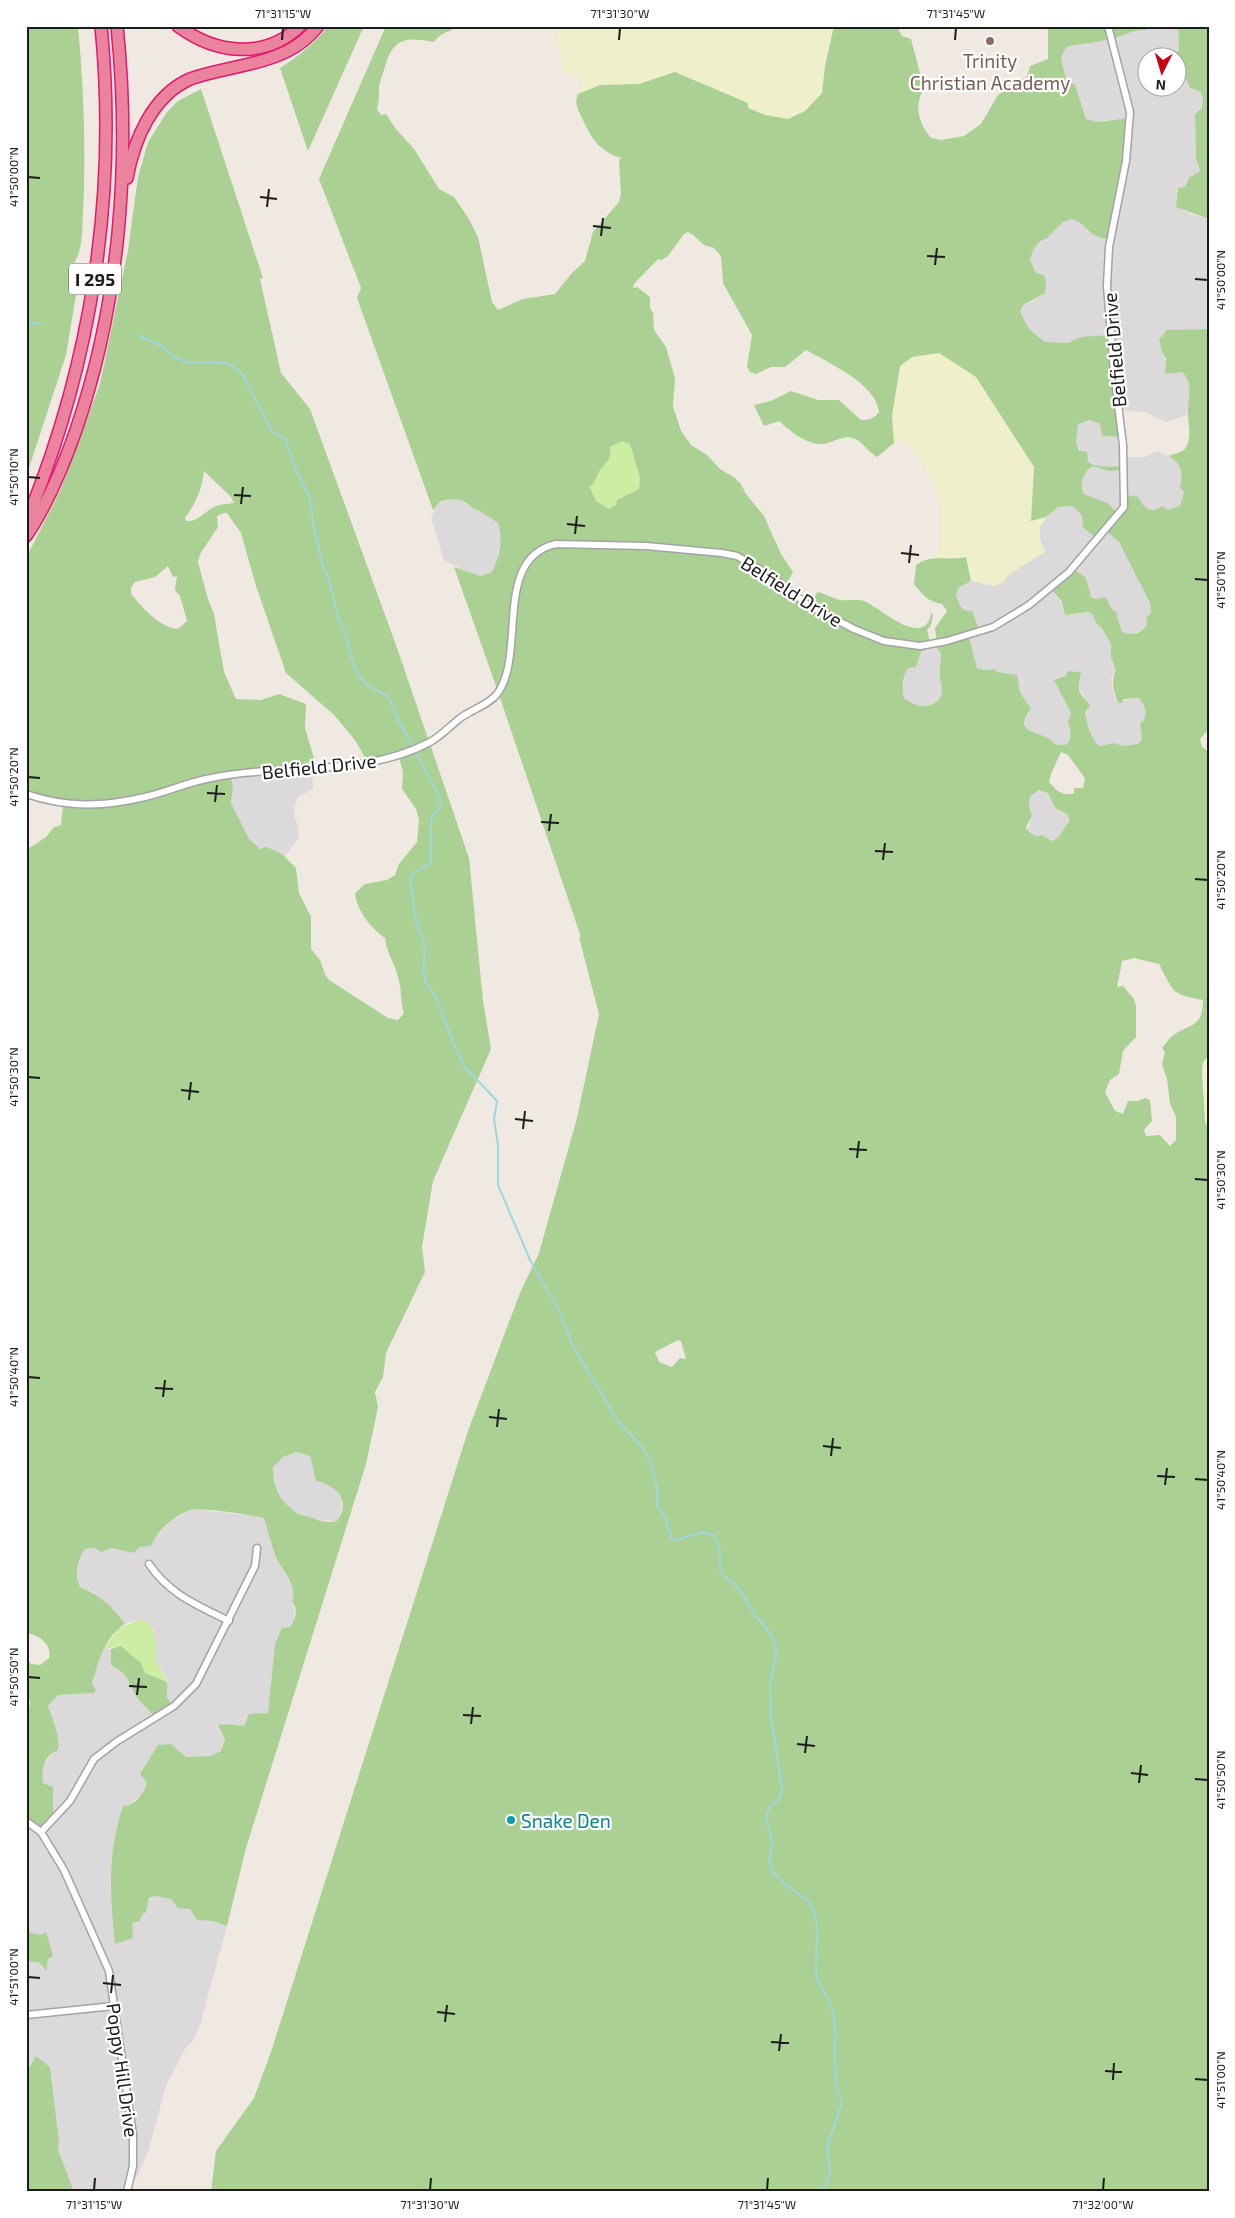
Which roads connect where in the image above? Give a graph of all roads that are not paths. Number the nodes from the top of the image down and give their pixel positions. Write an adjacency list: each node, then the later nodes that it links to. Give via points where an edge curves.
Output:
1 (101, 26): 8 (highway, I 295, via 106,157 96,274 70,397)
2 (117, 26): 7 (highway, via 122,130)
3 (178, 26): 4 (highway, via 207,43 242,50 271,45)
4 (300, 26)
5 (318, 26): 7 (highway, via 300,44 283,54 198,76 169,93 151,115 138,140 129,166)
6 (1108, 26): 10 (street, Belfield Drive, via 1130,112 1126,161 1109,247 1107,286 1123,445 1124,507 1069,572 1029,605 1002,623 947,641 920,646 884,642 808,605 771,576 737,556 646,546 547,546 529,561 520,580 506,671 497,694 428,743 377,762 211,778 146,797 92,805 66,805)
7 (118, 224): 9 (highway, via 109,294 92,380 59,473)
8 (26, 522)
9 (26, 536)
10 (26, 794)
11 (257, 1548): 13 (street, via 255,1566)
12 (149, 1564): 13 (street, via 159,1580 176,1594)
13 (229, 1621): 15 (street, via 193,1687 174,1706 116,1742 94,1760 70,1800)
14 (26, 1821): 15 (street, Poppy Hill Drive)
15 (41, 1832): 16 (street, Poppy Hill Drive, via 64,1870 109,1971)
16 (114, 2006): 17 (street); 18 (street, Poppy Hill Drive, via 134,2149)
17 (26, 2014)
18 (126, 2192)

